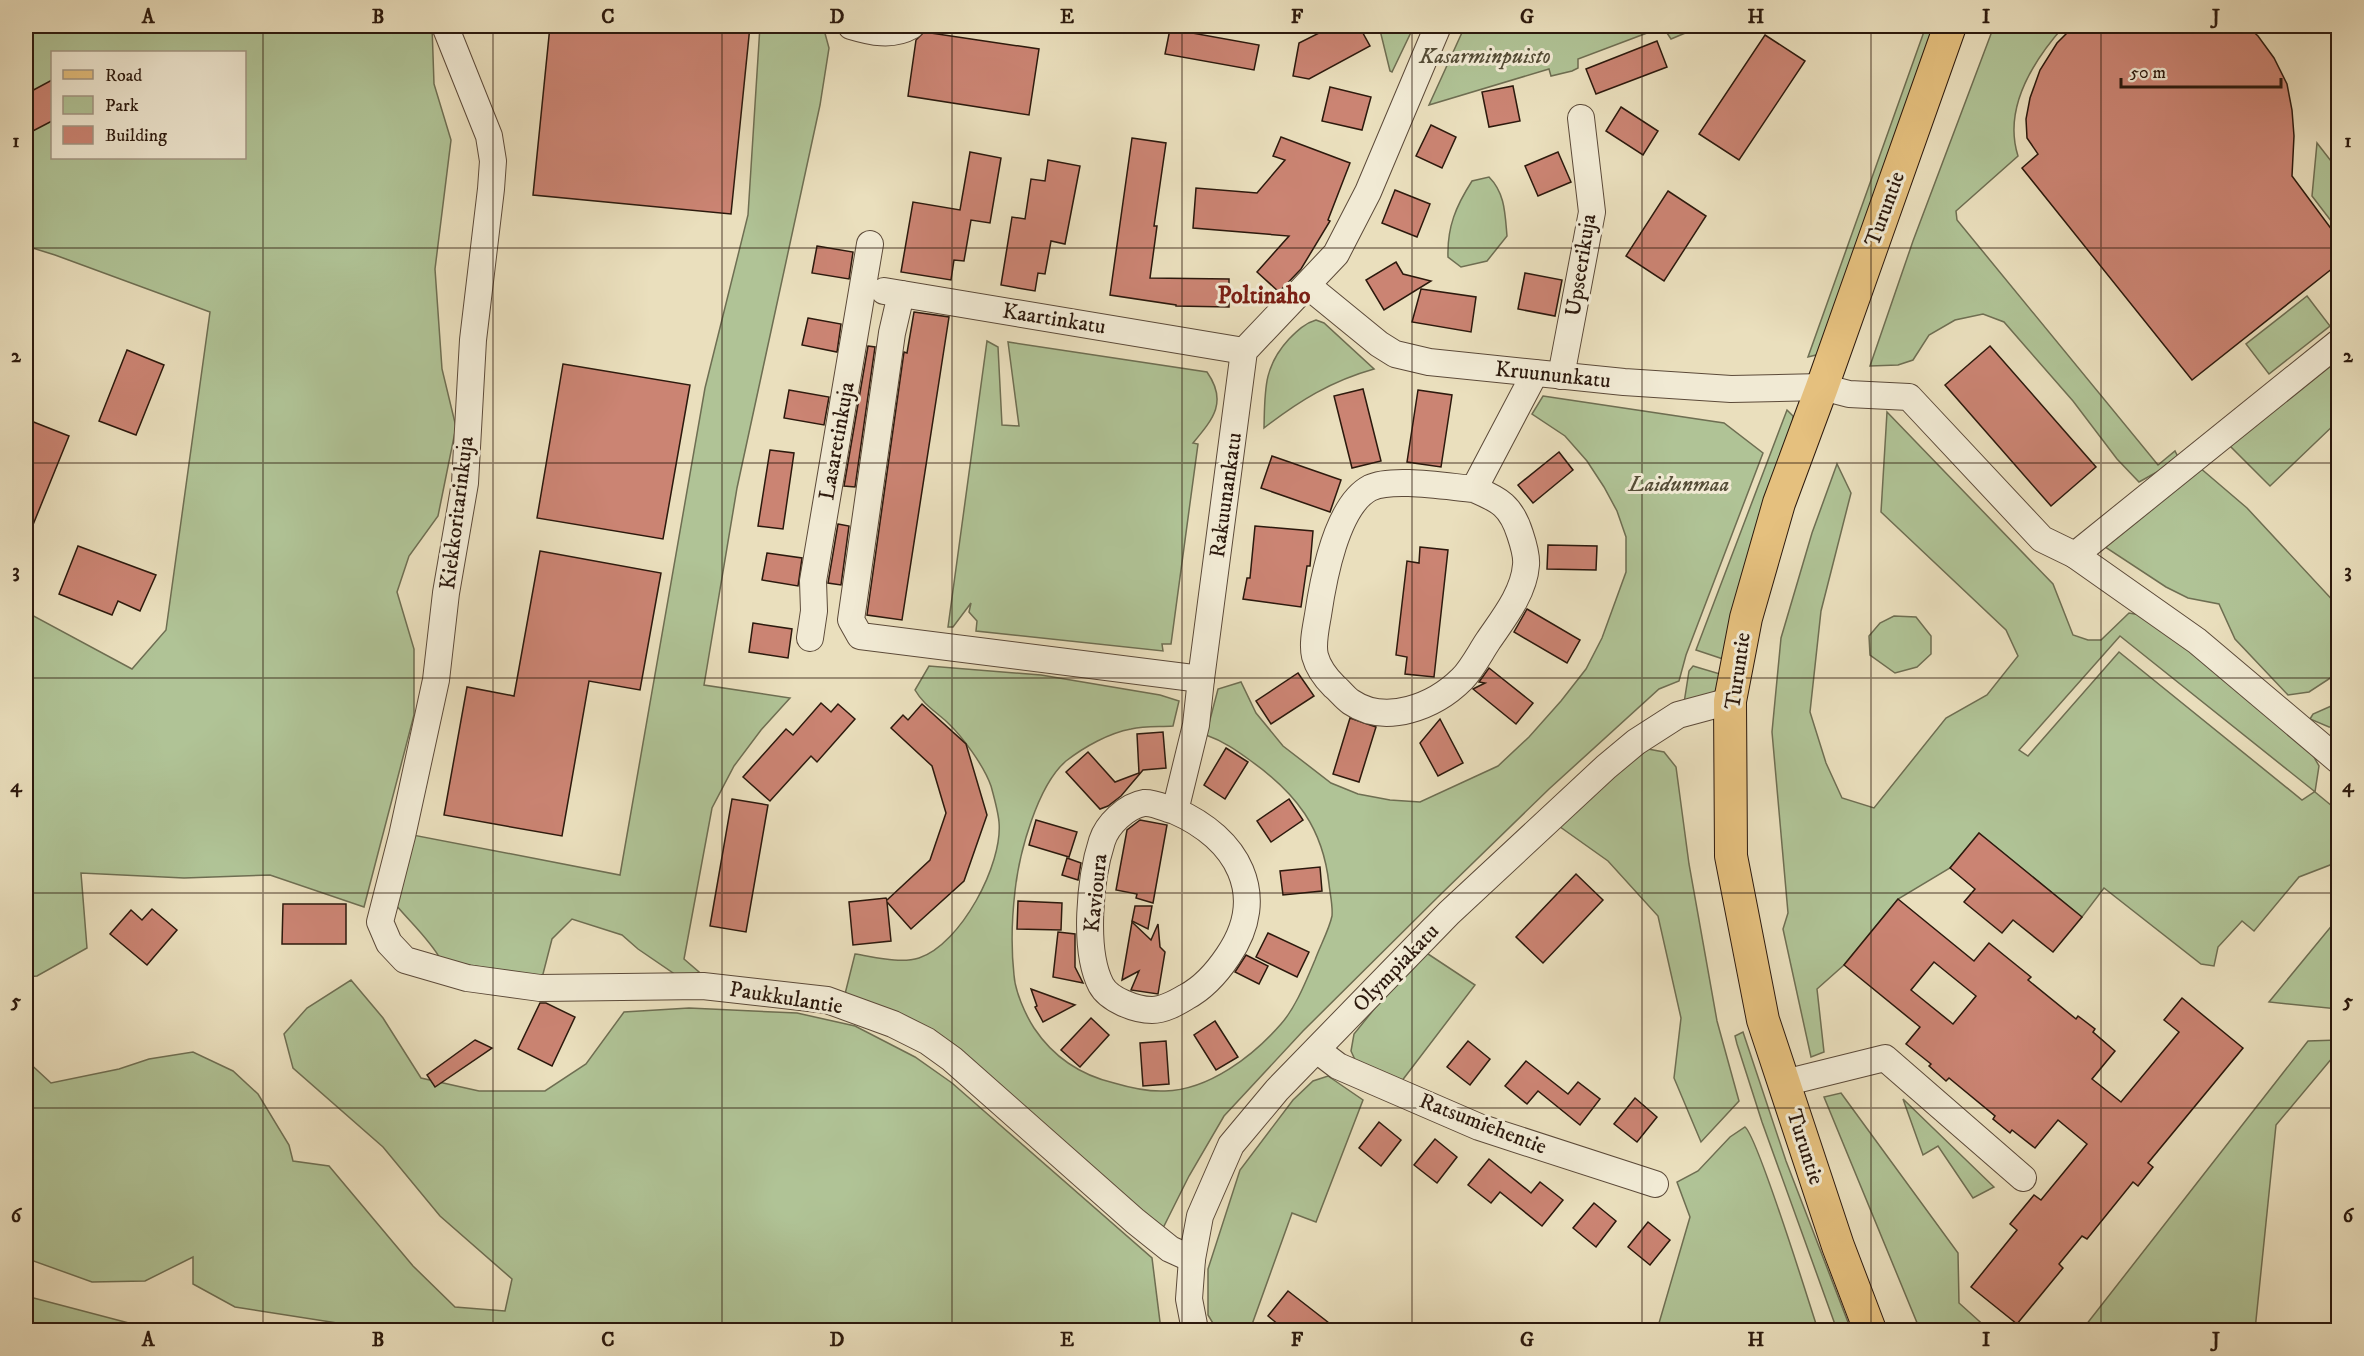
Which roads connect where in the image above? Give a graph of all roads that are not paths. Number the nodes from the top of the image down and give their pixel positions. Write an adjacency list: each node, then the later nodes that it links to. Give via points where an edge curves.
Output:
1 (445, 26): 23 (street, Kiekkoritarinkuja, via 489,136 493,161 472,340 465,483 436,681 380,922 389,943)
2 (851, 26): 3 (street, via 873,33 902,31)
3 (911, 26)
4 (1438, 26): 8 (street, via 1368,192 1336,254)
5 (1950, 26): 15 (main road, Turuntie)
6 (1581, 118): 14 (street, Upseerikuja, via 1593,212)
7 (870, 244): 9 (street, Lasaretinkuja)
8 (1308, 286): 12 (street); 13 (street, Kruununkatu, via 1395,354 1449,365)
9 (864, 287): 10 (street, Kaartinkatu); 18 (street, Lasaretinkuja, via 813,581)
10 (901, 294): 12 (street, Kaartinkatu); 19 (street, via 851,620 860,636)
11 (2338, 343): 17 (street)
12 (1245, 351): 19 (street, Rakuunankatu)
13 (1535, 373): 14 (street, Kruununkatu); 16 (street)
14 (1561, 376): 15 (street, Kruununkatu, via 1731,389)
15 (1822, 387): 17 (street, Kruununkatu, via 1850,394 1909,397 2042,539); 20 (main road, Turuntie, via 1779,503 1746,618)
16 (1474, 489): 16 (street, via 1496,498 1514,516 1521,539 1526,564 1519,591 1505,616 1463,678 1437,699 1411,709 1380,713 1351,702 1328,680 1315,655 1323,582 1332,549 1354,503 1370,489 1389,484)
17 (2074, 555): 21 (street, Kruununkatu, via 2197,641)
18 (810, 638)
19 (1201, 679): 22 (street, via 1196,725)
20 (1730, 701): 24 (street, Olympiakatu, via 1678,715 1636,742 1449,913); 25 (main road, Turuntie, via 1731,856 1756,994)
21 (2338, 760)
22 (1175, 811): 22 (street, Kavioura, via 1145,803 1114,821 1102,840 1091,898 1091,951 1101,984 1112,996 1154,1010 1191,994 1219,970 1240,939 1248,905 1241,868 1232,854 1190,817)
23 (405, 960): 28 (street, Paukkulantie, via 467,978 540,987 703,986 827,1000 856,1009 927,1041 952,1059 1135,1221 1170,1249)
24 (1317, 1050): 27 (street, Ratsumiehentie, via 1338,1066 1479,1127); 28 (street, Olympiakatu, via 1231,1145 1200,1216)
25 (1784, 1083): 26 (street, via 1885,1058); 30 (main road, Turuntie)
26 (2024, 1178)
27 (1655, 1184)
28 (1192, 1259): 29 (street, Olympiakatu, via 1189,1299)
29 (1195, 1330)
30 (1870, 1330)

